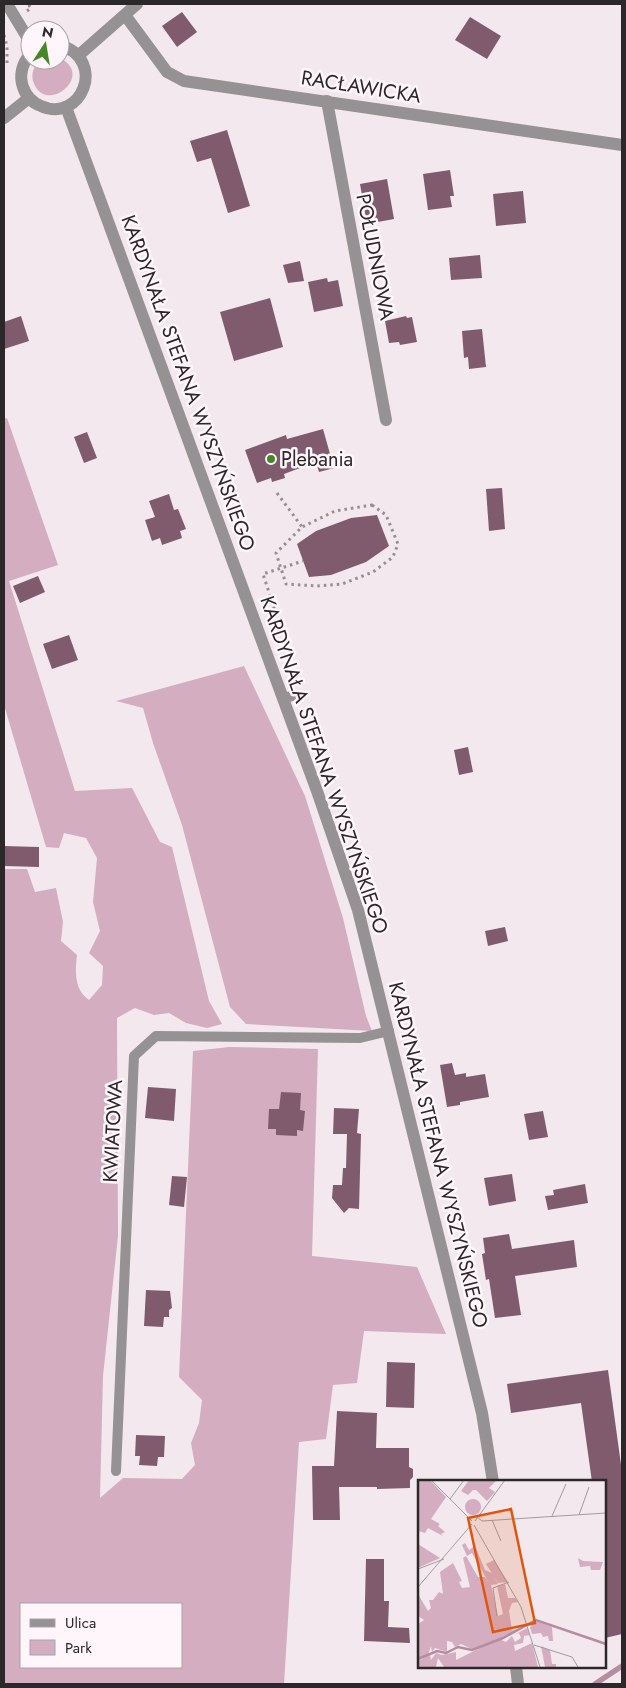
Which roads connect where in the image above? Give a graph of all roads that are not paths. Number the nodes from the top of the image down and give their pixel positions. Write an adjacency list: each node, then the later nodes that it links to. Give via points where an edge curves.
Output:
1 (7, 4): 4 (street)
2 (137, 4): 3 (street)
3 (125, 15): 6 (street); 9 (street, RACŁAWICKA, via 167,72 184,81)
4 (20, 25)
5 (70, 49): 6 (street)
6 (79, 55): 10 (street, via 87,78 84,90)
7 (22, 70): 8 (street, via 23,88)
8 (29, 98): 10 (street, via 46,108); 11 (street)
9 (327, 100): 12 (street, RACŁAWICKA); 13 (street, POŁUDNIOWA)
10 (66, 107): 15 (street, KARDYNAŁA STEFANA WYSZYŃSKIEGO)
11 (4, 118)
12 (622, 145)
13 (386, 420)
14 (297, 695): 15 (lane)
15 (283, 698): 16 (street, KARDYNAŁA STEFANA WYSZYŃSKIEGO, via 358,910)
16 (389, 1031): 17 (lane, KWIATOWA, via 360,1038 156,1036 134,1056); 18 (street, KARDYNAŁA STEFANA WYSZYŃSKIEGO, via 482,1413)
17 (116, 1471)
18 (493, 1480)
19 (516, 1668): 20 (street)
20 (518, 1684)

